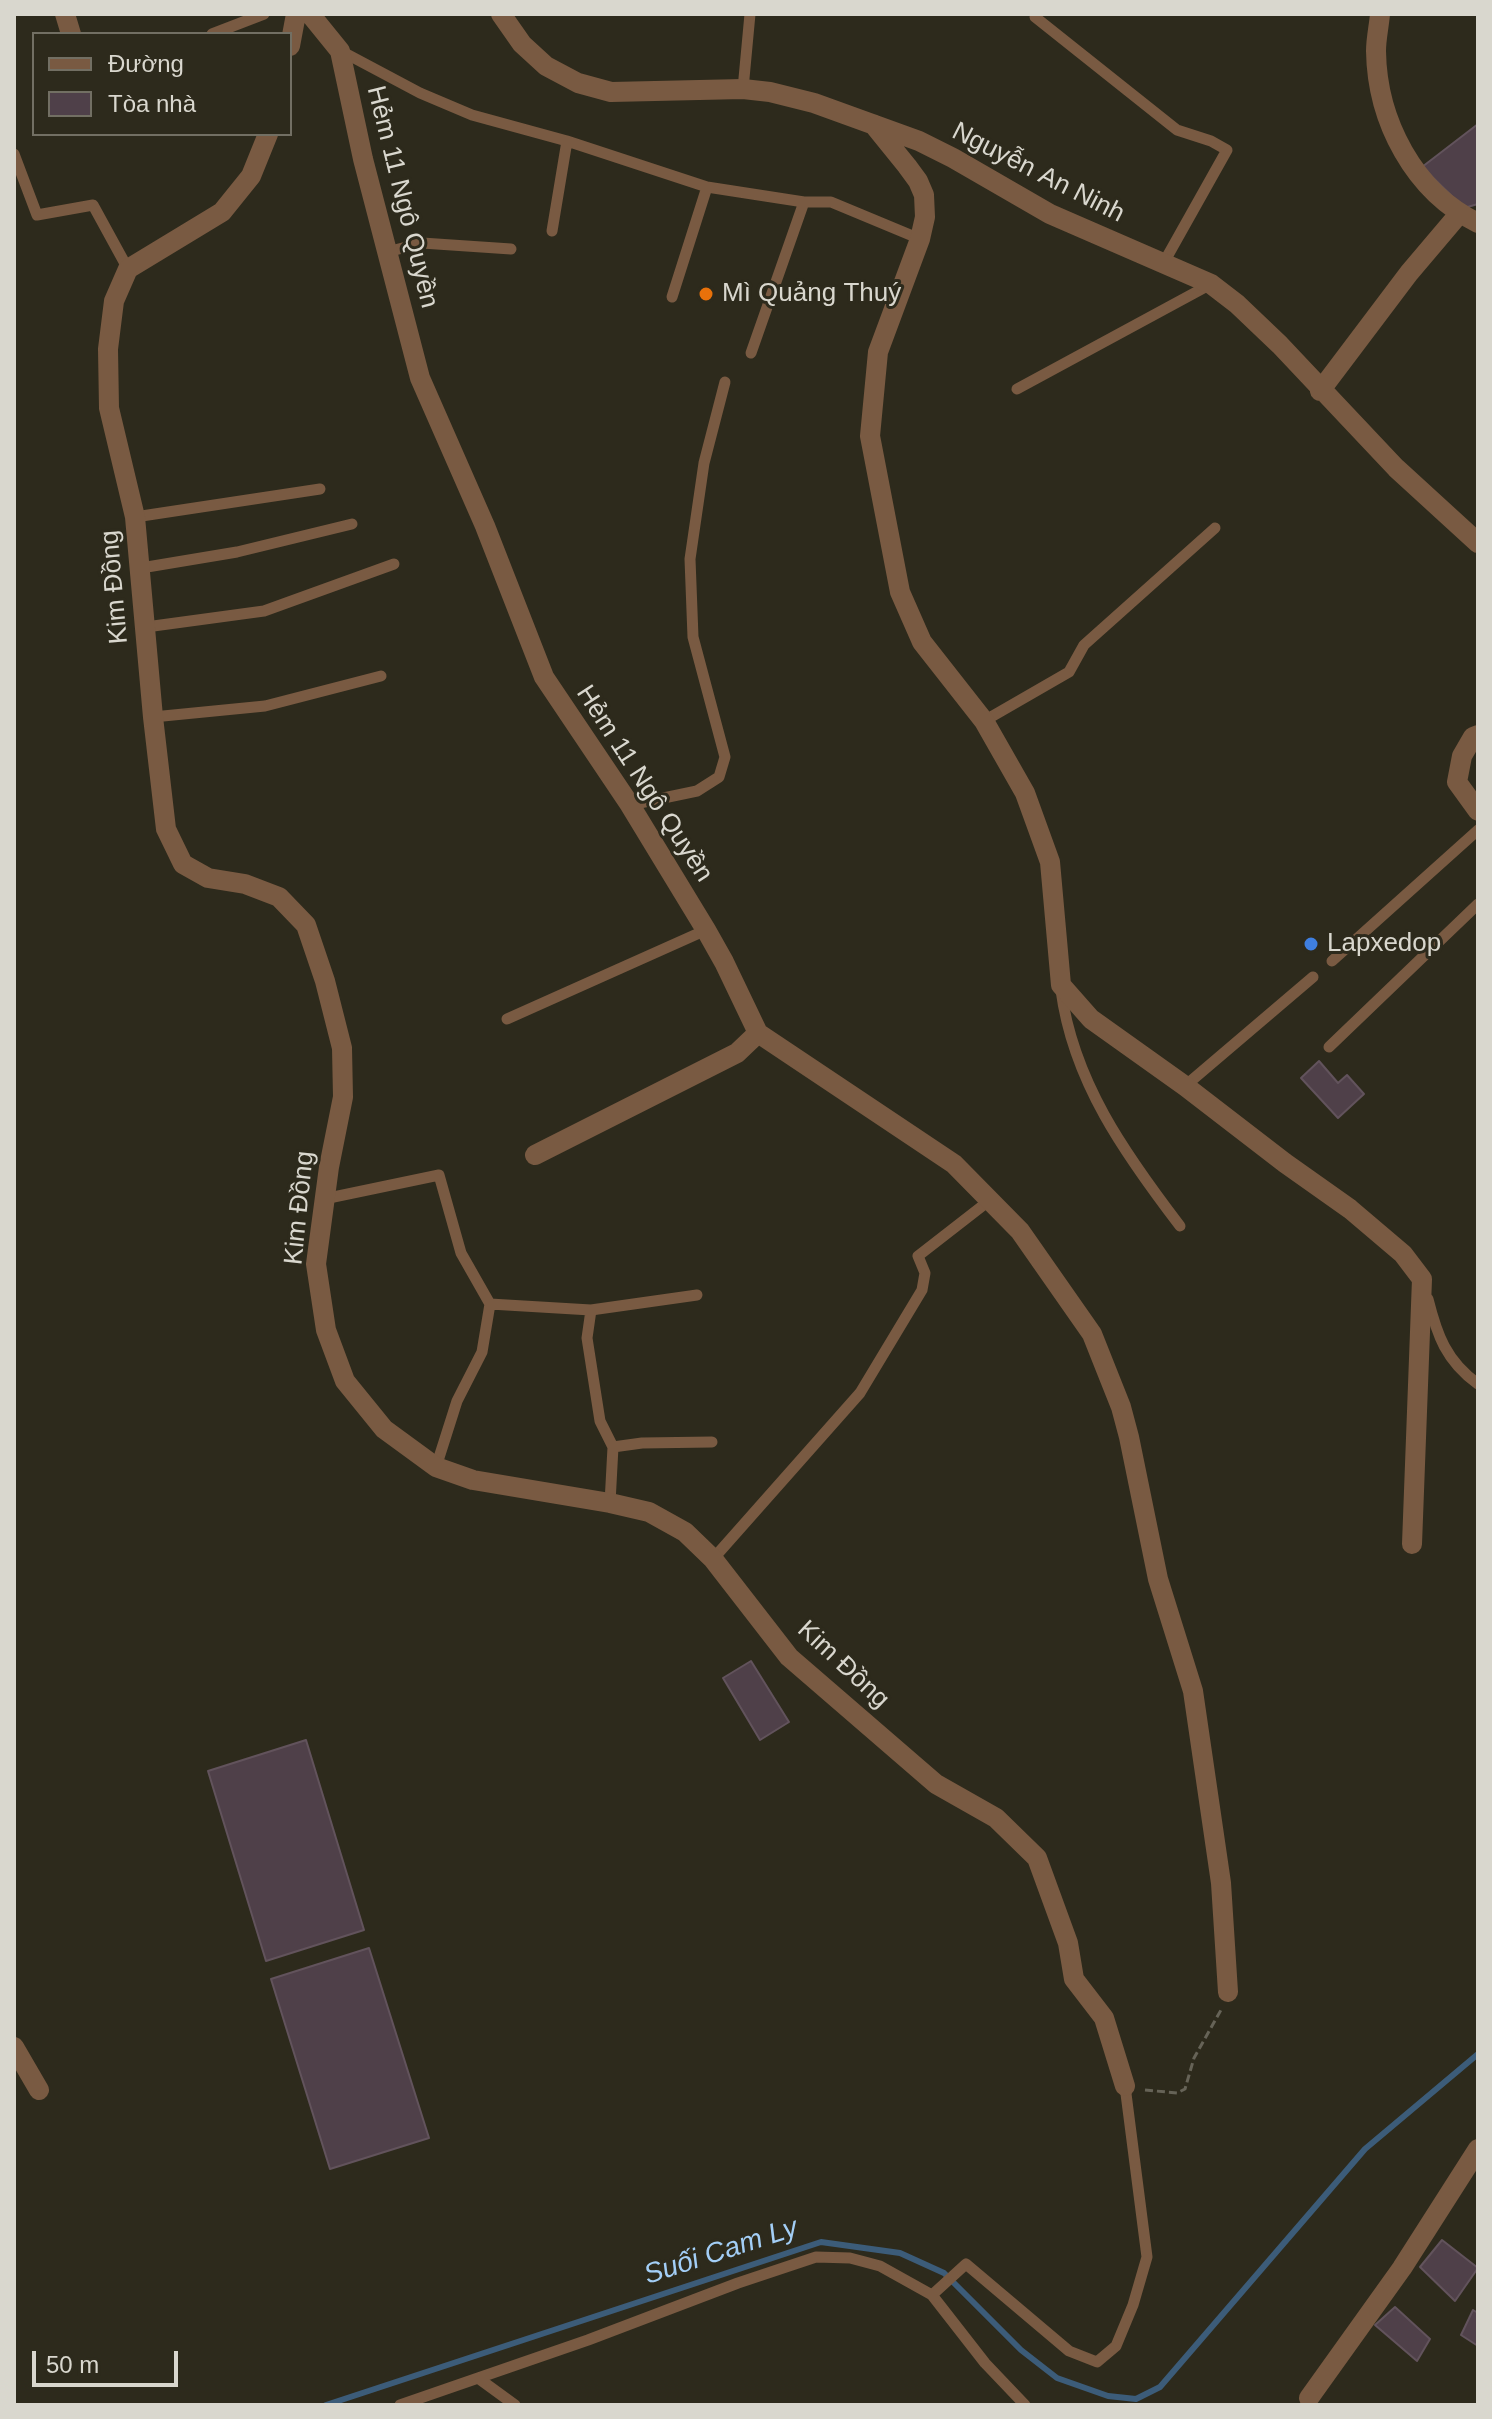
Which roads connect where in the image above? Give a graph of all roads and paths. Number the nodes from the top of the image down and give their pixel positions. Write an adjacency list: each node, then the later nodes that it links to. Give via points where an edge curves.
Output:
1 (264, 14): 8 (lane)
2 (296, 14): 9 (street)
3 (310, 14): 10 (street, Hẻm 11 Ngô Quyền)
4 (501, 14): 11 (street, Nguyễn An Ninh, via 546,66 578,83 622,92)
5 (750, 14): 11 (lane)
6 (1380, 14): 18 (street, via 1376,51 1382,99 1396,139 1412,168)
7 (1035, 17): 24 (lane, via 1177,130 1227,150)
8 (217, 32)
9 (292, 35)
10 (340, 51): 14 (lane, Hẻm 11 Ngô Quyền, via 472,115); 23 (street, Hẻm 11 Ngô Quyền)
11 (743, 89): 12 (street, Nguyễn An Ninh, via 814,103)
12 (873, 124): 21 (street, via 924,195); 24 (street, Nguyễn An Ninh, via 919,141 1050,214)
13 (267, 136): 25 (street, via 251,176 222,212)
14 (567, 141): 16 (lane, Hẻm 11 Ngô Quyền); 20 (lane)
15 (14, 154): 25 (lane, via 37,215 93,205)
16 (707, 187): 17 (lane, Hẻm 11 Ngô Quyền); 27 (lane)
17 (804, 202): 21 (lane, Hẻm 11 Ngô Quyền, via 831,202); 28 (lane)
18 (1459, 214): 19 (street); 31 (street)
19 (1478, 223)
20 (552, 231)
21 (920, 239): 42 (street, via 878,352 870,436 900,592 922,642)
22 (511, 249): 23 (lane, via 422,243)
23 (387, 252): 44 (street, Hẻm 11 Ngô Quyền, via 420,378 544,677)
24 (1163, 264): 26 (street, Nguyễn An Ninh)
25 (128, 269): 33 (street, Kim Đồng, via 114,301 109,408)
26 (1211, 284): 30 (lane); 31 (street, Nguyễn An Ninh, via 1280,345)
27 (672, 297)
28 (751, 353)
29 (725, 382): 44 (lane, via 704,463 690,559 693,637 725,757 719,777 697,791)
30 (1017, 389)
31 (1320, 391): 36 (street, Nguyễn An Ninh)
32 (320, 489): 33 (lane)
33 (135, 517): 38 (street, Kim Đồng)
34 (352, 524): 38 (lane)
35 (1215, 528): 42 (lane, via 1084,645 1069,672)
36 (1478, 543)
37 (394, 564): 39 (lane, via 264,611)
38 (141, 568): 39 (street, Kim Đồng)
39 (146, 627): 41 (street, Kim Đồng)
40 (381, 676): 41 (lane, via 265,706)
41 (153, 717): 57 (street, Kim Đồng, via 166,829 183,864 208,878 279,897 306,925 342,1048 343,1097)
42 (984, 721): 51 (street, via 1025,793 1050,862)
43 (1478, 735): 45 (street, via 1462,756 1457,782)
44 (630, 805): 48 (street, Hẻm 11 Ngô Quyền)
45 (1478, 811)
46 (1478, 830): 49 (lane)
47 (1478, 904): 54 (lane)
48 (706, 930): 52 (lane); 53 (street, Hẻm 11 Ngô Quyền)
49 (1332, 961)
50 (1313, 977): 55 (lane)
51 (1061, 985): 55 (street, via 1091,1019); 59 (lane, via 1078,1064 1132,1162)
52 (507, 1019)
53 (758, 1033): 56 (street, via 737,1053); 58 (street, via 954,1164)
54 (1329, 1047)
55 (1185, 1086): 60 (street, via 1350,1209 1403,1254)
56 (535, 1155)
57 (324, 1199): 62 (lane, via 439,1175 461,1253); 67 (street, Kim Đồng, via 316,1264 326,1330 345,1381 384,1429)
58 (990, 1200): 70 (lane, via 918,1256 925,1273 922,1290 860,1393); 71 (street, via 1020,1231 1092,1334 1121,1407 1158,1579 1193,1691 1221,1883)
59 (1180, 1226)
60 (1422, 1279): 64 (lane, via 1446,1351); 69 (street)
61 (697, 1295): 63 (lane)
62 (490, 1304): 63 (lane); 67 (lane, via 482,1352 457,1401)
63 (591, 1310): 66 (lane, via 587,1338 600,1421)
64 (1478, 1384)
65 (712, 1442): 66 (lane)
66 (613, 1447): 68 (lane)
67 (436, 1467): 68 (street, Kim Đồng, via 473,1480)
68 (610, 1503): 70 (street, Kim Đồng, via 649,1512 685,1532)
69 (1412, 1544)
70 (713, 1559): 73 (street, Kim Đồng, via 789,1657 936,1784 996,1818 1037,1858 1068,1943 1074,1979 1104,2018)
71 (1228, 1992): 73 (path, via 1194,2058 1185,2089 1177,2093)
72 (14, 2047): 74 (street)
73 (1125, 2086): 76 (lane, via 1147,2257 1116,2346 1097,2362 1069,2351 966,2264)
74 (39, 2090)
75 (1478, 2149): 78 (street)
76 (932, 2295): 77 (lane, via 880,2266 816,2257); 81 (lane)
77 (478, 2378): 79 (lane); 80 (lane)
78 (1309, 2398)
79 (400, 2405)
80 (515, 2405)
81 (1025, 2405)

